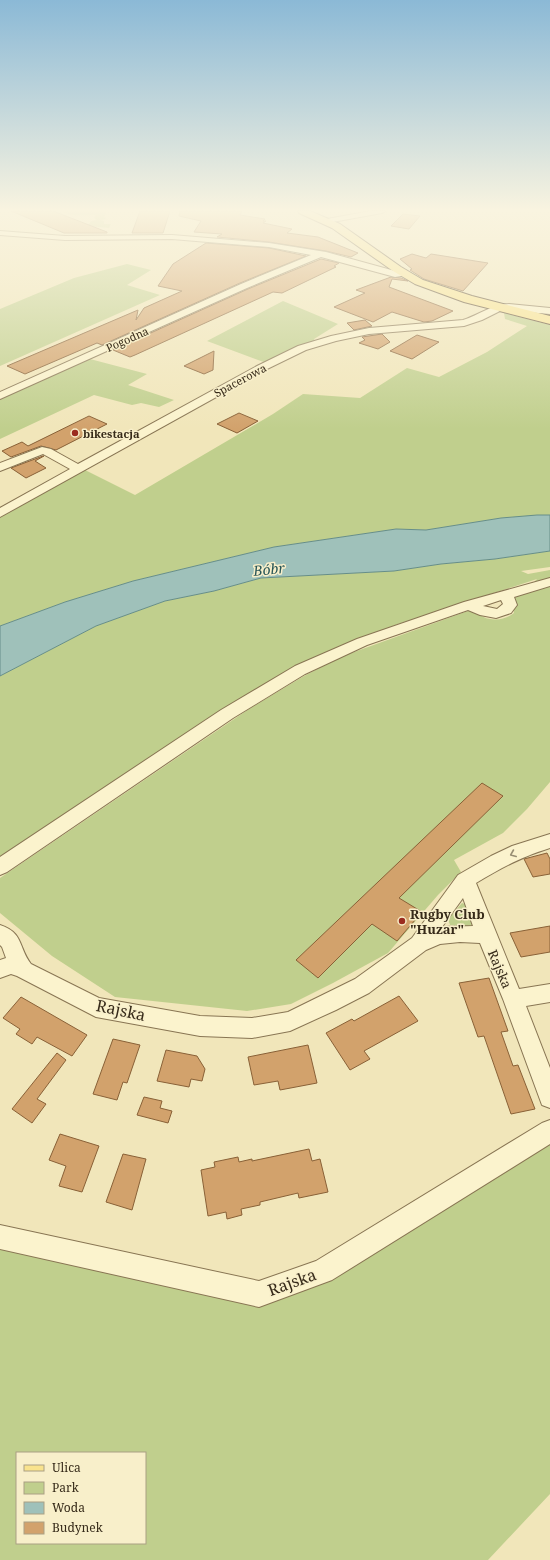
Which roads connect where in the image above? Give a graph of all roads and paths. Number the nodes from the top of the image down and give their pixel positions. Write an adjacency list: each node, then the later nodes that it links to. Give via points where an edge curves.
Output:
1 (249, 284): 6 (street, Pogodna)
2 (426, 284): 3 (main road, via 438,290)
3 (500, 307): 4 (street); 5 (main road); 8 (street, Spacerowa, via 464,323 369,331 302,348)
4 (550, 311)
5 (550, 320)
6 (0, 396)
7 (0, 467): 8 (street, via 42,450)
8 (78, 469): 9 (street, Spacerowa)
9 (0, 513)
10 (550, 582): 12 (street, via 506,594 510,605 502,614 481,611 469,605 362,642 300,670 227,714)
11 (550, 841): 13 (street, one-way to 13, via 518,851)
12 (0, 867)
13 (465, 880): 15 (street); 16 (street, Rajska)
14 (0, 933): 18 (street, via 10,942 16,960)
15 (486, 935): 16 (street, Rajska, via 439,936); 20 (street, Rajska)
16 (419, 944): 18 (street, Rajska, via 362,986 329,1003 290,1021 252,1028 200,1026 96,1007)
17 (0, 968): 18 (street, Rajska, via 11,965)
18 (24, 970)
19 (550, 993): 20 (street, Rajska)
20 (513, 999): 21 (street, Rajska)
21 (550, 1097)
22 (550, 1131): 23 (street, Rajska, via 323,1271 259,1294)
23 (0, 1237)

